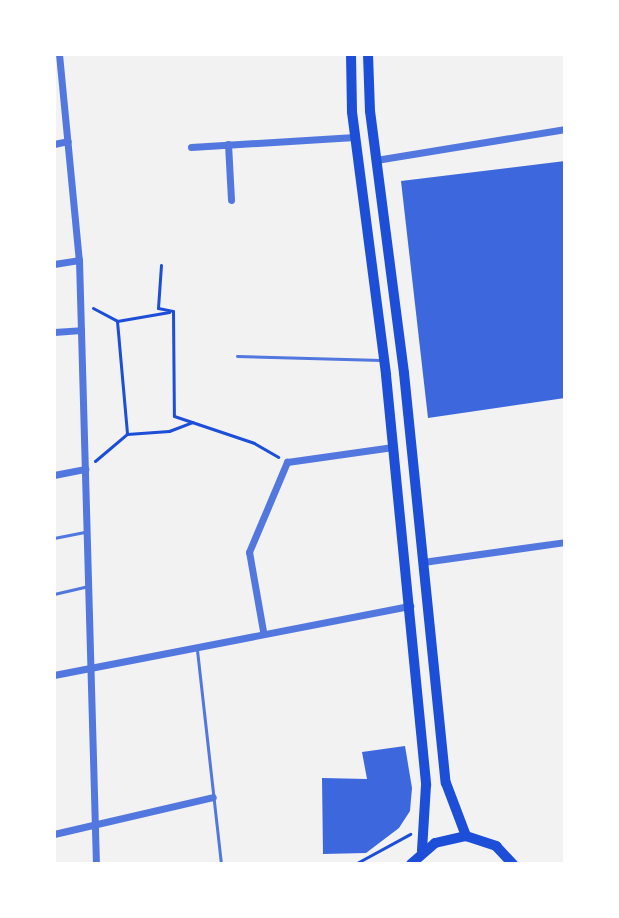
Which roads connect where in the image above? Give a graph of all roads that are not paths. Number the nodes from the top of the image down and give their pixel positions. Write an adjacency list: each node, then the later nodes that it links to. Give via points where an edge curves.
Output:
1 (59, 54): 6 (street)
2 (351, 54): 5 (main road)
3 (368, 54): 10 (main road)
4 (565, 129): 10 (street)
5 (355, 137): 8 (street); 17 (main road)
6 (68, 141): 7 (street); 12 (street)
7 (54, 144)
8 (228, 144): 9 (street); 11 (street)
9 (191, 147)
10 (376, 160): 24 (main road)
11 (231, 200)
12 (79, 260): 13 (street); 14 (street)
13 (54, 264)
14 (81, 330): 15 (street); 19 (street)
15 (54, 332)
16 (237, 356): 17 (lane)
17 (384, 360): 18 (main road)
18 (393, 447): 27 (main road); 28 (street, via 287,462 249,552)
19 (85, 469): 20 (street); 21 (street)
20 (54, 475)
21 (87, 531): 22 (lane); 25 (street)
22 (54, 538)
23 (565, 542): 24 (street)
24 (423, 562): 35 (main road, via 446,783)
25 (89, 587): 26 (lane); 30 (street)
26 (54, 594)
27 (410, 606): 28 (street); 36 (main road, via 426,785)
28 (263, 631): 29 (street)
29 (197, 646): 30 (street); 32 (lane)
30 (92, 670): 31 (street); 33 (street)
31 (54, 675)
32 (213, 797): 33 (street); 38 (lane)
33 (95, 825): 34 (street); 37 (street)
34 (54, 834)
35 (466, 836): 36 (main road, via 450,837); 40 (main road, via 496,846)
36 (422, 851): 39 (main road)
37 (96, 864)
38 (221, 864)
39 (411, 864)
40 (513, 864)

